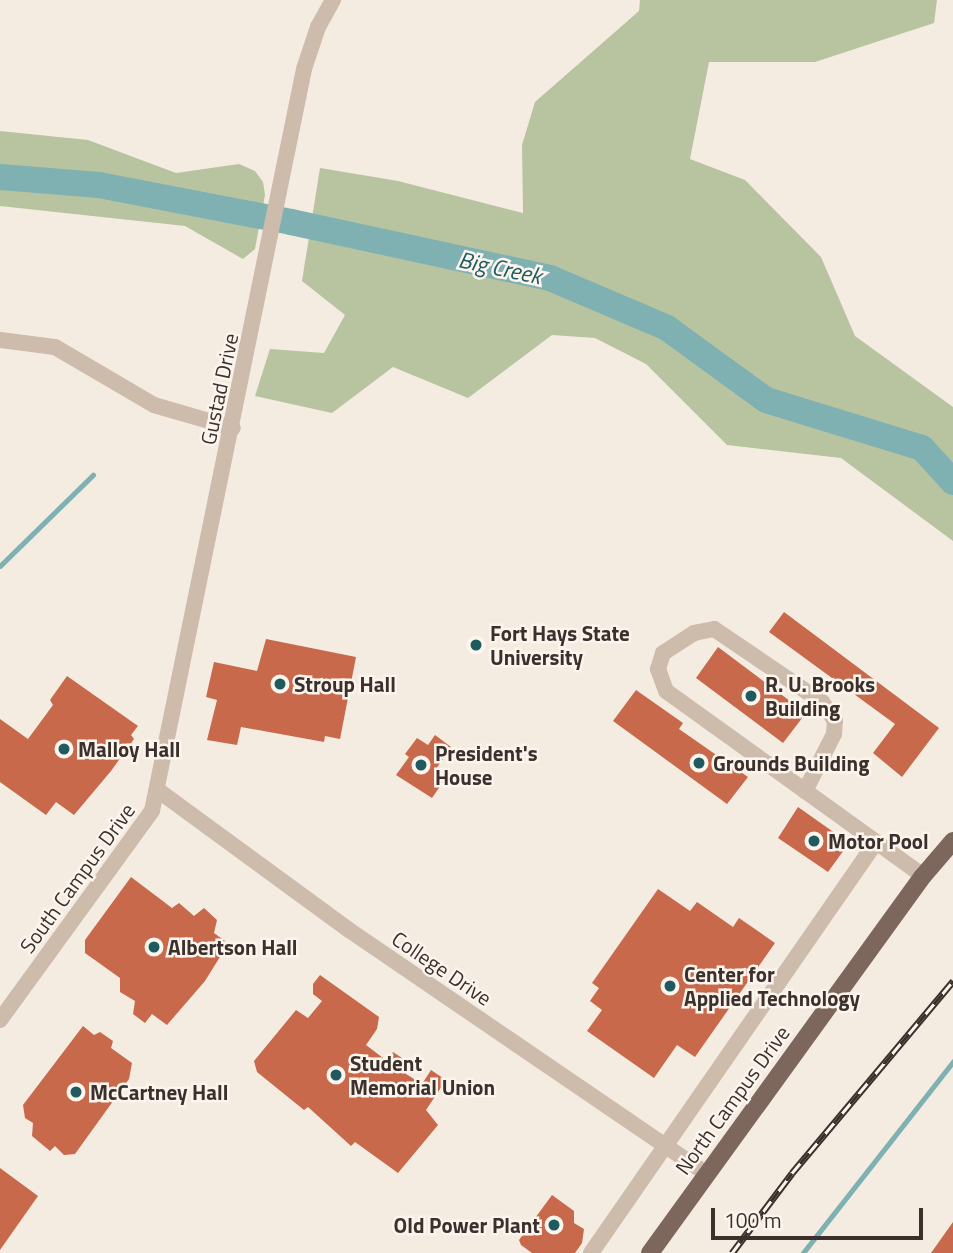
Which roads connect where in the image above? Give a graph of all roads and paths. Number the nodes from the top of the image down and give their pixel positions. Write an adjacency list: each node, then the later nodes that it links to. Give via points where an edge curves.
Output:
1 (333, 0): 3 (street, Gustad Drive, via 304,69)
2 (0, 340): 3 (street, via 55,346 154,405)
3 (233, 428): 4 (street, Gustad Drive)
4 (159, 791): 9 (street, South Campus Drive, via 144,826); 10 (street, College Drive, via 349,929)
5 (805, 791): 5 (street, via 834,734 835,721 822,702 714,629 694,633 663,653 658,669 666,691); 7 (street)
6 (953, 841): 8 (main road, North Campus Drive)
7 (876, 842): 8 (street); 10 (street, North Campus Drive)
8 (923, 876): 11 (main road, North Campus Drive)
9 (0, 1020)
10 (666, 1146): 11 (street, College Drive); 12 (street, North Campus Drive)
11 (706, 1174): 13 (main road, North Campus Drive)
12 (591, 1253)
13 (650, 1253)

